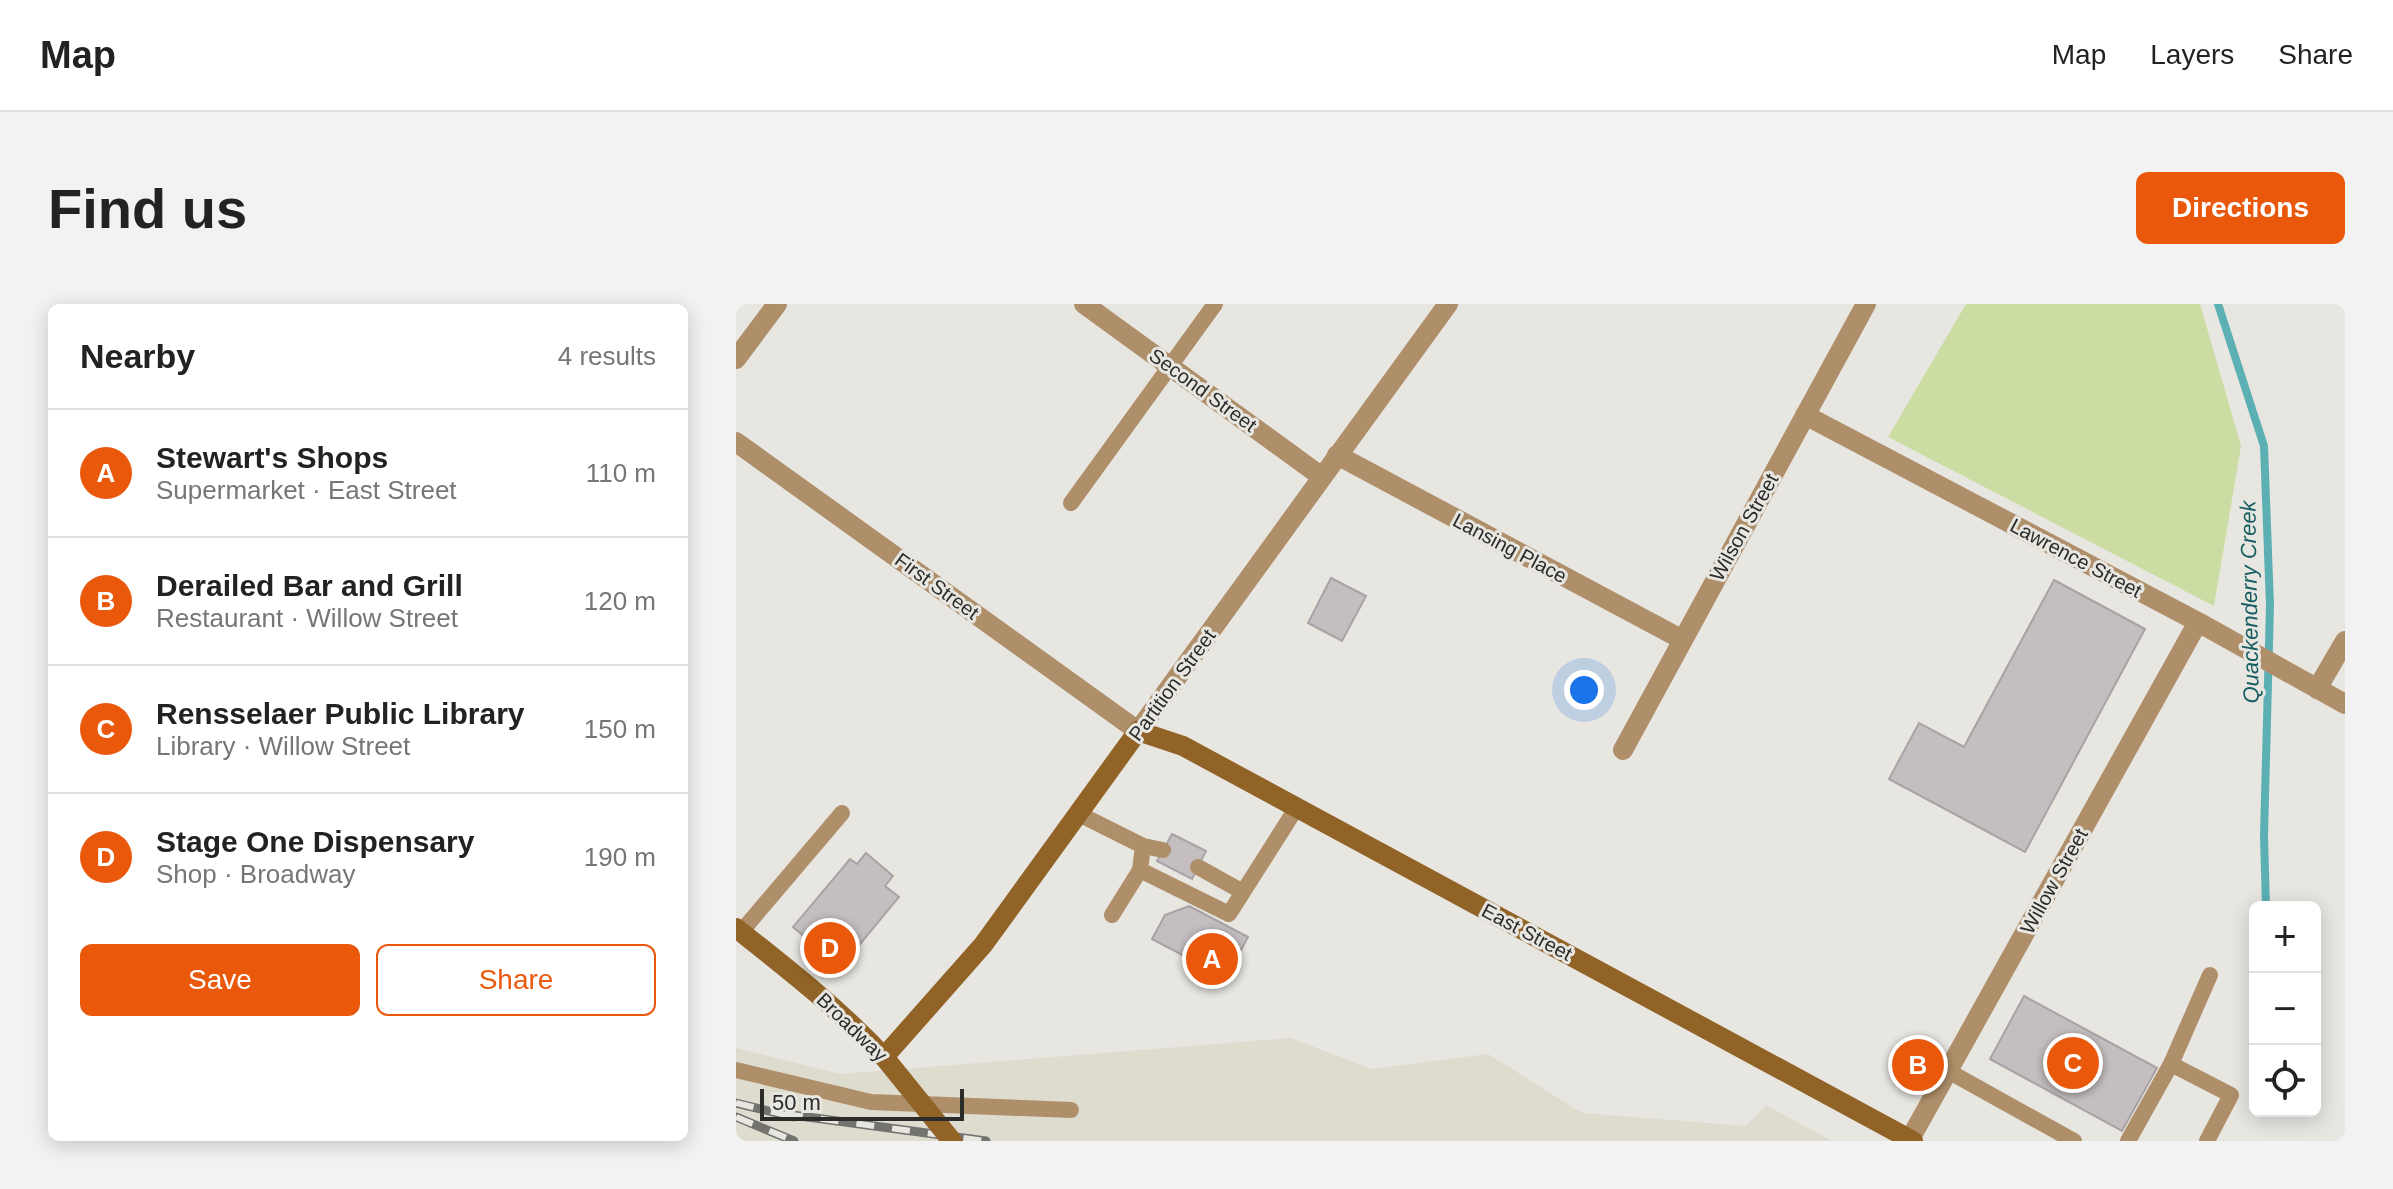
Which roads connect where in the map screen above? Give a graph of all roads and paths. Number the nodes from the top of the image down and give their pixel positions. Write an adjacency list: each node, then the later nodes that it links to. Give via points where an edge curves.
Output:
1 (777, 304): 6 (street)
2 (1084, 304): 7 (street, Second Street)
3 (1215, 304): 7 (lane)
4 (1448, 304): 10 (street, Partition Street)
5 (1866, 304): 8 (street, Wilson Street)
6 (736, 359)
7 (1170, 366): 11 (street, Second Street); 12 (lane)
8 (1805, 415): 13 (street, Lawrence Street); 14 (street, Wilson Street)
9 (736, 442): 18 (street, First Street)
10 (1337, 455): 11 (street, Partition Street); 14 (street, Lansing Place)
11 (1322, 477): 18 (street, Partition Street)
12 (1071, 503)
13 (2198, 622): 16 (street, Lawrence Street); 34 (street, Willow Street)
14 (1683, 640): 19 (street, Wilson Street)
15 (2345, 641): 16 (street)
16 (2317, 689): 17 (street, Lawrence Street)
17 (2345, 704)
18 (1138, 731): 20 (street, East Street, via 1183,746); 22 (street, Partition Street)
19 (1623, 750)
20 (1297, 807): 27 (lane); 36 (street, East Street)
21 (842, 813): 29 (lane)
22 (1079, 814): 23 (lane); 31 (street, Partition Street, via 983,945)
23 (1143, 846): 24 (lane); 26 (lane)
24 (1163, 850)
25 (1198, 867): 27 (lane)
26 (1140, 870): 27 (lane, via 1229,914); 28 (lane)
27 (1243, 892)
28 (1112, 915)
29 (738, 930): 31 (street, Broadway, via 850,1020)
30 (2210, 975): 32 (lane)
31 (884, 1057): 37 (street, Broadway, bridge)
32 (2171, 1064): 39 (lane); 40 (lane, via 2231,1095)
33 (736, 1070): 35 (lane, via 871,1102)
34 (1948, 1071): 36 (street, Willow Street); 38 (lane)
35 (1071, 1110)
36 (1912, 1140)
37 (952, 1141)
38 (2074, 1141)
39 (2128, 1141)
40 (2207, 1141)

